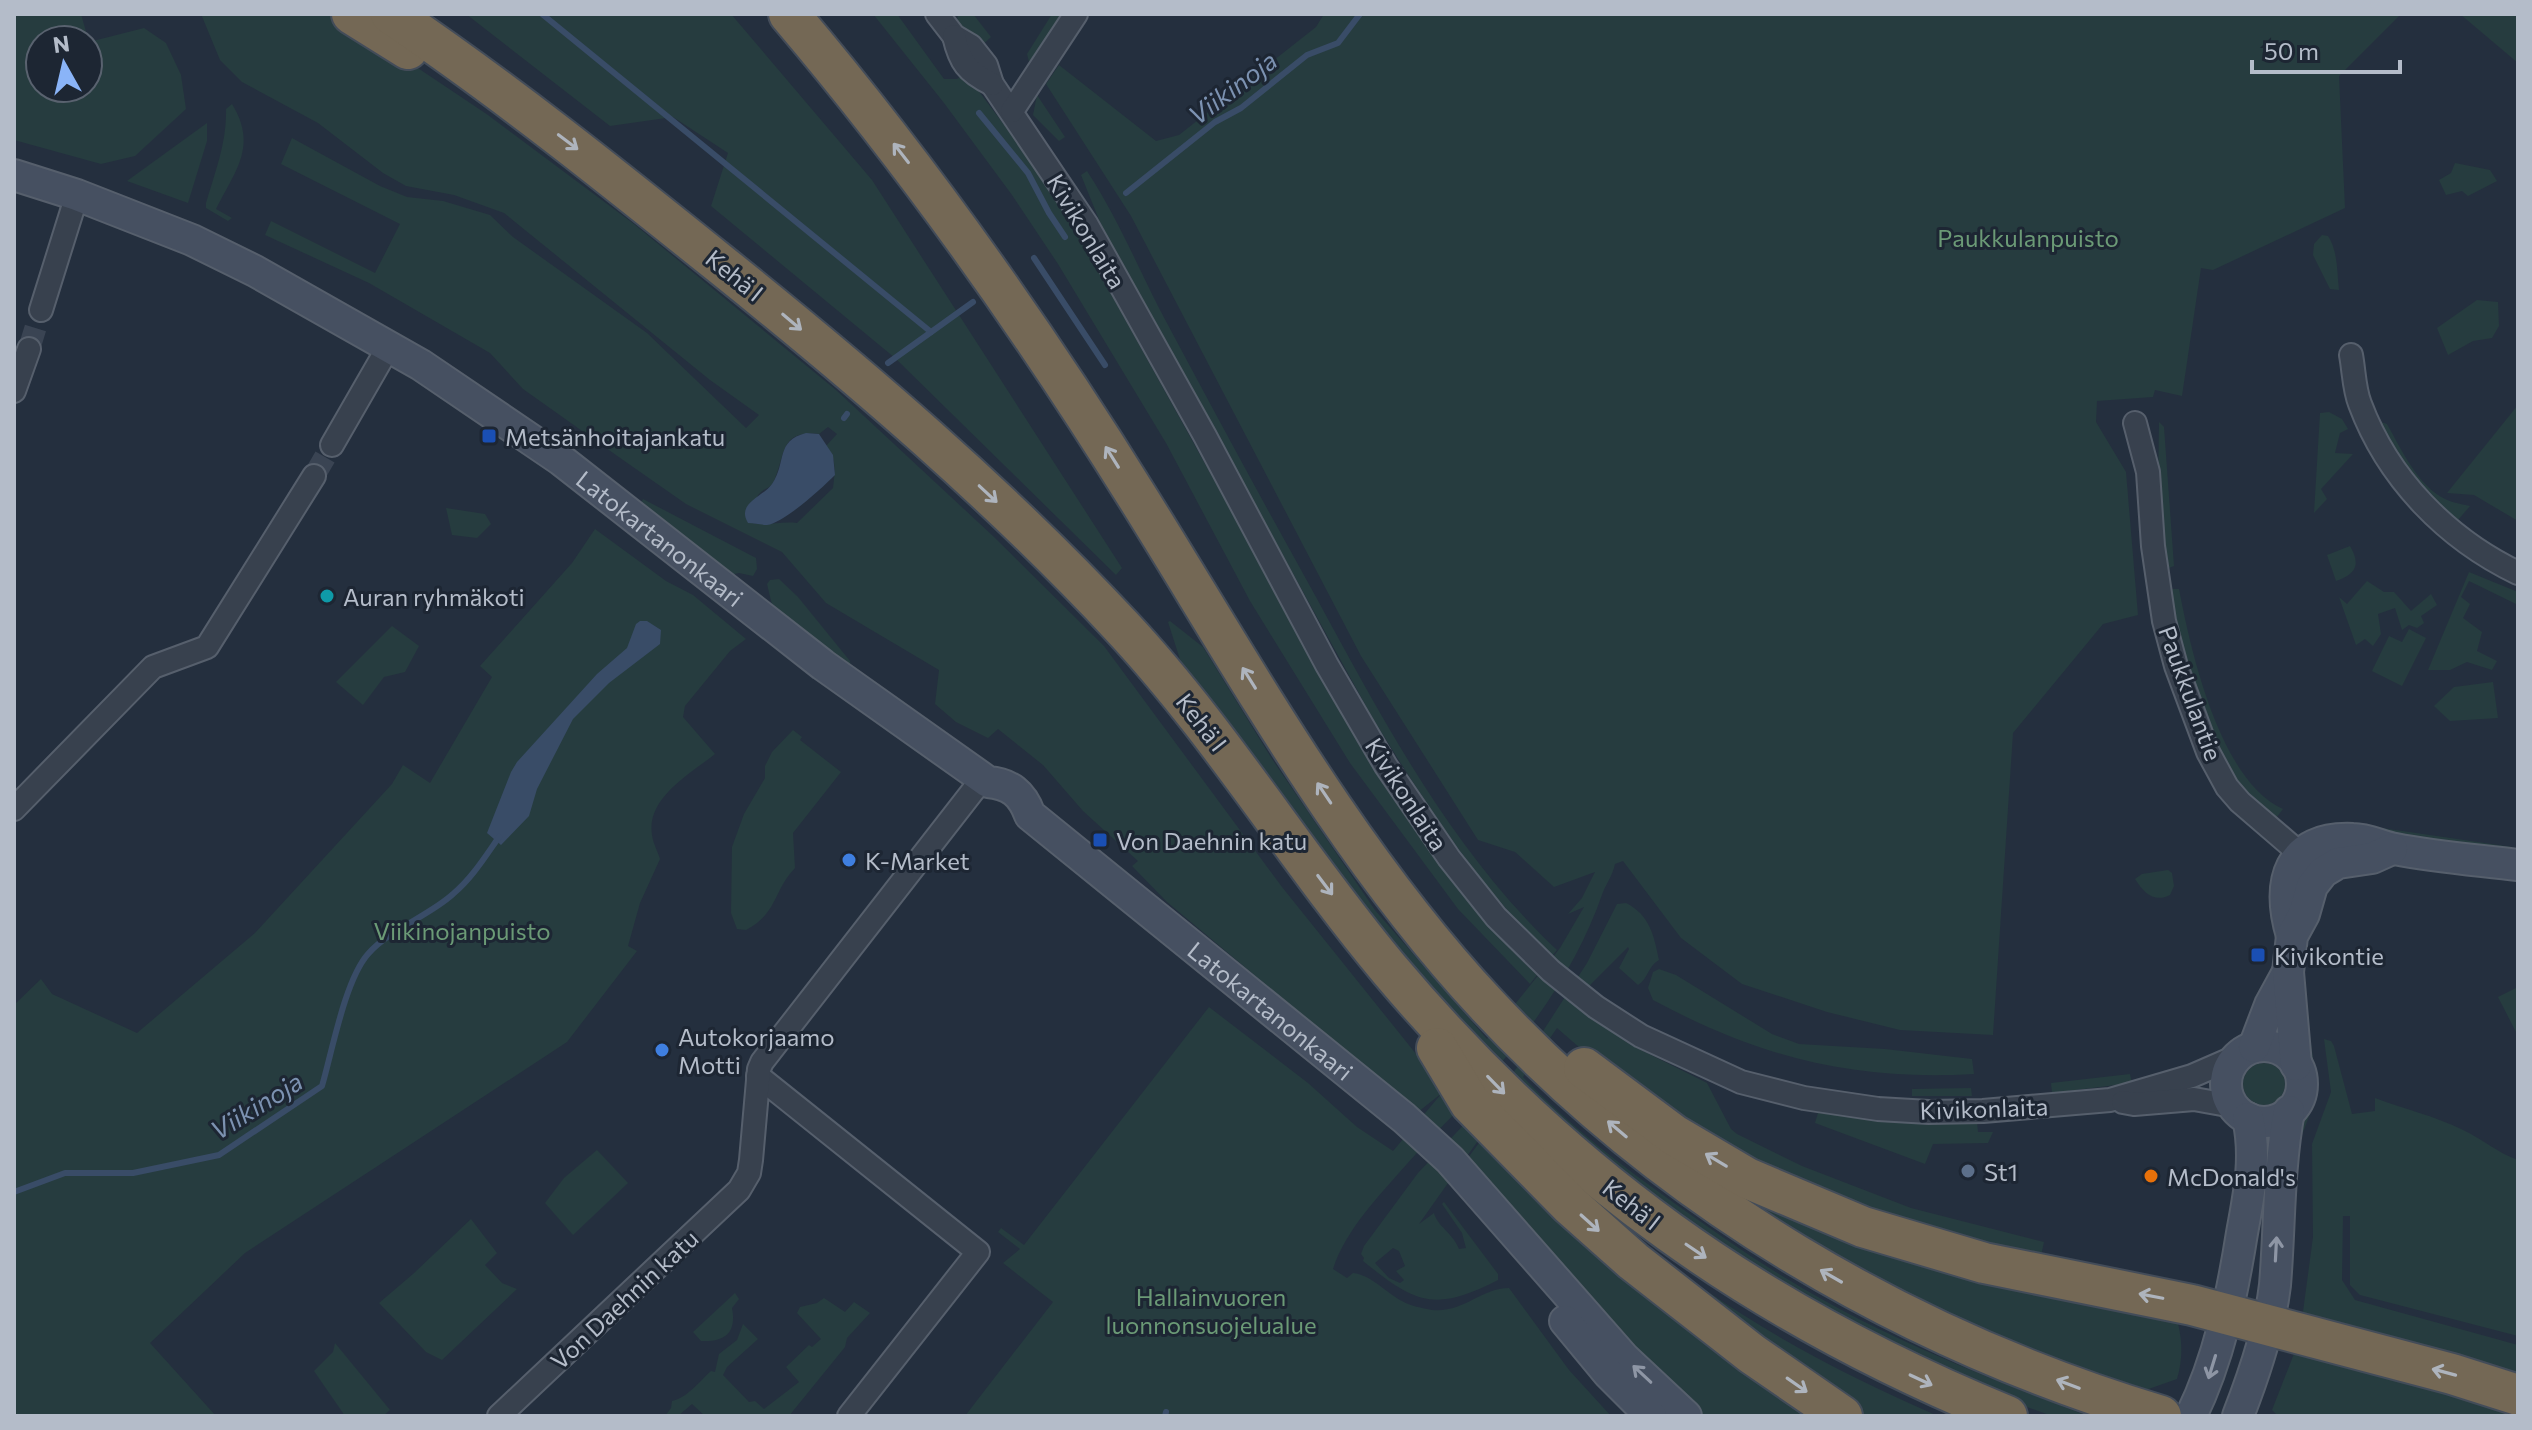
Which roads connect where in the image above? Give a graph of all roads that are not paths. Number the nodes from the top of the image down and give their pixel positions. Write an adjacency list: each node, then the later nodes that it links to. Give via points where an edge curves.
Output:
1 (352, 14): 6 (highway, via 418,56)
2 (391, 14): 6 (highway, Kehä I)
3 (792, 14): 21 (highway, Kehä I, one-way to 3, via 1290,745 1053,365 913,169)
4 (937, 14): 7 (street, Kivikonlaita, via 986,65 992,84)
5 (1076, 14): 7 (street)
6 (506, 95): 24 (highway, Kehä I, one-way to 24, via 794,323 1070,572 1185,700)
7 (1012, 111): 29 (street, Kivikonlaita, via 1087,225 1386,766 1449,858 1551,971 1641,1036 1741,1082 1778,1092 1847,1106 1929,1112)
8 (14, 175): 9 (street, Latokartanonkaari)
9 (77, 195): 10 (street); 11 (street, Latokartanonkaari, via 192,240)
10 (41, 310)
11 (389, 346): 16 (street); 19 (street, Latokartanonkaari, via 561,460 774,627)
12 (29, 349): 14 (street)
13 (2351, 355): 18 (street, via 2359,401 2400,477 2451,531)
14 (14, 391)
15 (2135, 423): 22 (street, Paukkulantie, via 2148,472 2164,621 2208,752 2240,802)
16 (332, 445)
17 (314, 476): 20 (street, via 207,647 153,667)
18 (2518, 573)
19 (985, 780): 28 (street, Von Daehnin katu, via 762,1062); 32 (street, Latokartanonkaari, via 1005,784 1024,799 1030,815 1404,1118 1450,1160)
20 (14, 809)
21 (1357, 842): 33 (highway, one-way to 21, via 1984,1263 1863,1227 1747,1178 1674,1135 1591,1074 1486,976 1426,907); 36 (highway, Kehä I, one-way to 21, via 1984,1351 1901,1313 1713,1203 1556,1075 1485,1003)
22 (2311, 862): 23 (street, via 2316,844 2336,839); 25 (street, via 2292,866 2285,894 2292,936)
23 (2518, 865)
24 (1386, 966): 41 (highway, one-way to 41, via 1470,1103 1570,1205 1752,1354); 42 (highway, Kehä I, one-way to 42, via 1519,1109 1669,1233 1860,1351)
25 (2288, 972): 26 (street); 27 (street)
26 (2246, 1052): 27 (street, via 2278,1049); 29 (street, Kivikonlaita, via 2203,1072); 31 (street, via 2232,1064 2226,1080)
27 (2296, 1065): 30 (street, via 2300,1096)
28 (758, 1076): 37 (street, Von Daehnin katu, via 749,1173 739,1190); 38 (street, via 978,1252)
29 (2110, 1100): 31 (street, Kivikonlaita, via 2134,1104 2194,1099)
30 (2289, 1111): 31 (street, via 2268,1121); 34 (street, one-way to 30)
31 (2240, 1112): 33 (street, via 2253,1140 2253,1168)
32 (1499, 1219): 39 (street, Latokartanonkaari, via 1558,1312); 40 (street, Latokartanonkaari, one-way to 32, via 1624,1358)
33 (2226, 1315): 34 (highway); 43 (street, one-way to 43, via 2206,1385)
34 (2267, 1326): 35 (highway, one-way to 34); 44 (street)
35 (2518, 1395)
36 (2151, 1413)
37 (499, 1416)
38 (849, 1416)
39 (1651, 1416)
40 (1686, 1416)
41 (1842, 1416)
42 (2007, 1416)
43 (2191, 1416)
44 (2238, 1416)

